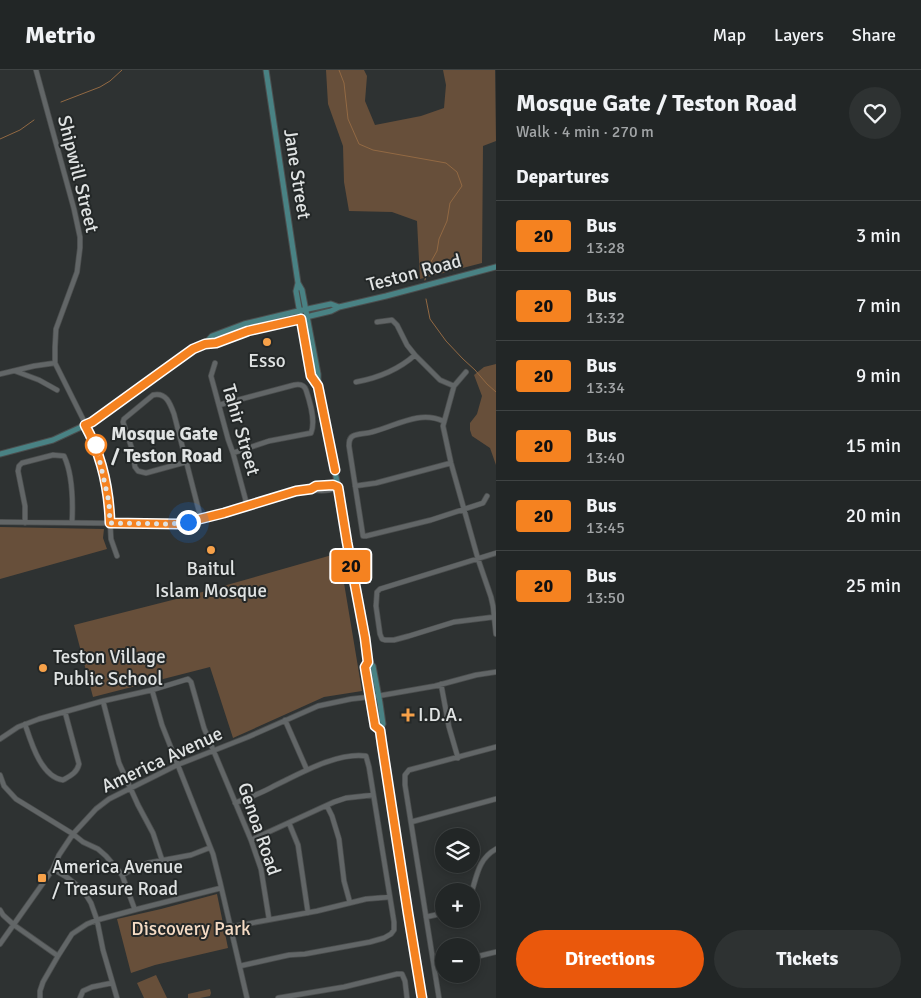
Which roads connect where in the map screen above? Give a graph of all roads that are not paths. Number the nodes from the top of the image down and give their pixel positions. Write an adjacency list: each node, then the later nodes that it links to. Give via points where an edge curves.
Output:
1 (36, 70): 13 (street, Shipwill Street, via 80,238 77,272 56,329)
2 (266, 70): 4 (main road, Jane Street)
3 (496, 267): 5 (main road, Teston Road)
4 (298, 283): 6 (main road, Jane Street); 7 (main road, Jane Street)
5 (338, 307): 6 (main road, Teston Road, via 331,304); 8 (main road, Teston Road)
6 (306, 310): 7 (main road, Teston Road); 8 (main road, Jane Street)
7 (299, 311): 9 (main road, Jane Street); 11 (main road, Teston Road, via 244,324 212,336)
8 (308, 317): 9 (main road, Teston Road); 19 (main road, Jane Street)
9 (301, 319): 11 (main road, Teston Road); 19 (main road, Jane Street, via 311,376)
10 (377, 322): 12 (street, via 392,320)
11 (205, 344): 24 (main road, Teston Road)
12 (415, 355): 18 (street, via 395,370); 20 (street, via 440,380)
13 (55, 363): 15 (street); 24 (street, Shipwill Street)
14 (215, 363): 22 (street, Tahir Street, via 211,376)
15 (14, 371): 17 (street); 21 (street)
16 (466, 372): 20 (street)
17 (0, 374)
18 (356, 382)
19 (318, 386): 30 (main road, Jane Street)
20 (454, 386): 23 (street)
21 (57, 390)
22 (219, 405): 25 (street, Tahir Street); 25 (street, via 294,385 302,385 306,390 312,417 311,433 268,441)
23 (443, 421): 28 (street); 29 (street, via 421,417 352,436 349,446)
24 (85, 425): 26 (main road, Teston Road, via 53,440); 38 (street, Shipwill Street, via 96,445 109,502)
25 (233, 453): 32 (street, Tahir Street)
26 (0, 454)
27 (186, 462): 27 (street, via 174,414 163,395 152,395 124,418 138,471 146,473); 34 (street)
28 (451, 462): 29 (street); 33 (street)
29 (355, 486): 33 (street, via 362,536)
30 (338, 487): 32 (street, via 316,486); 44 (main road, Jane Street)
31 (487, 496): 33 (street, via 484,503)
32 (247, 506): 34 (street)
33 (465, 509): 41 (street)
34 (201, 519): 38 (street, via 180,524)
35 (0, 522): 36 (street)
36 (25, 523): 37 (street); 37 (street, via 26,506 18,466 53,454 64,456 70,476)
37 (72, 523): 38 (street)
38 (110, 523): 40 (street, Shipwill Street)
39 (496, 553): 41 (street)
40 (117, 556)
41 (478, 559): 42 (street); 42 (street, via 380,589 376,600 380,634 382,639 394,640 445,624)
42 (494, 617): 43 (street)
43 (496, 634)
44 (368, 662): 48 (main road, Jane Street, via 373,666); 49 (main road, Jane Street, via 365,667)
45 (496, 672): 46 (street, America Avenue)
46 (442, 684): 48 (street, America Avenue); 58 (street)
47 (152, 690): 50 (street); 57 (street, Genoa Road, via 188,679); 59 (street)
48 (378, 696): 49 (street, America Avenue); 54 (main road, Jane Street, via 383,724)
49 (370, 697): 52 (street, America Avenue, via 331,702); 54 (main road, Jane Street, via 375,726)
50 (103, 701): 51 (street); 62 (street, via 119,763)
51 (65, 712): 53 (street); 53 (street, via 79,764 78,770 63,780 55,777 38,760)
52 (286, 720): 57 (street, America Avenue); 60 (street)
53 (25, 724): 55 (street)
54 (380, 730): 102 (main road, Jane Street)
55 (0, 739)
56 (496, 747): 58 (street)
57 (215, 751): 59 (street, America Avenue); 65 (street, Genoa Road)
58 (458, 758): 67 (street, via 406,772 404,785)
59 (177, 766): 62 (street, America Avenue); 71 (street)
60 (307, 770): 63 (street, via 339,759 366,756); 65 (street)
61 (0, 775): 69 (street, via 4,786 16,799)
62 (131, 788): 69 (street, America Avenue, via 96,809); 73 (street)
63 (373, 795): 66 (street, via 346,798); 78 (street)
64 (496, 799): 67 (street)
65 (235, 804): 70 (street, Genoa Road)
66 (327, 806): 68 (street); 79 (street, via 339,839)
67 (412, 822): 84 (street)
68 (289, 823): 70 (street); 82 (street, via 298,845)
69 (73, 834): 74 (street, America Avenue); 75 (street, via 102,852)
70 (251, 840): 85 (street, Genoa Road, via 261,869)
71 (209, 848): 73 (street); 77 (street)
72 (496, 849): 76 (street, via 481,863)
73 (162, 860): 75 (street, via 139,866)
74 (53, 869): 86 (street, via 83,890); 87 (street, America Avenue)
75 (122, 876): 81 (street)
76 (475, 883)
77 (221, 888): 81 (street); 88 (street)
78 (390, 897): 79 (street); 94 (street, via 394,930 384,938)
79 (350, 903): 82 (street)
80 (0, 910): 87 (street)
81 (135, 910): 86 (street)
82 (308, 913): 85 (street)
83 (435, 915): 84 (street)
84 (426, 917): 93 (street)
85 (269, 919): 88 (street)
86 (97, 920): 91 (street, via 72,934); 95 (street)
87 (14, 925): 89 (street, America Avenue); 91 (street)
88 (230, 927): 94 (street)
89 (0, 944)
90 (496, 952): 92 (street)
91 (58, 956): 96 (street, via 43,982)
92 (480, 956)
93 (434, 964): 103 (street)
94 (240, 966): 99 (street)
95 (112, 983): 97 (street, via 83,991); 98 (street)
96 (40, 998)
97 (80, 998)
98 (117, 998)
99 (247, 998)
100 (278, 998): 101 (street, via 402,974)
101 (407, 998)
102 (422, 998)
103 (439, 998)

